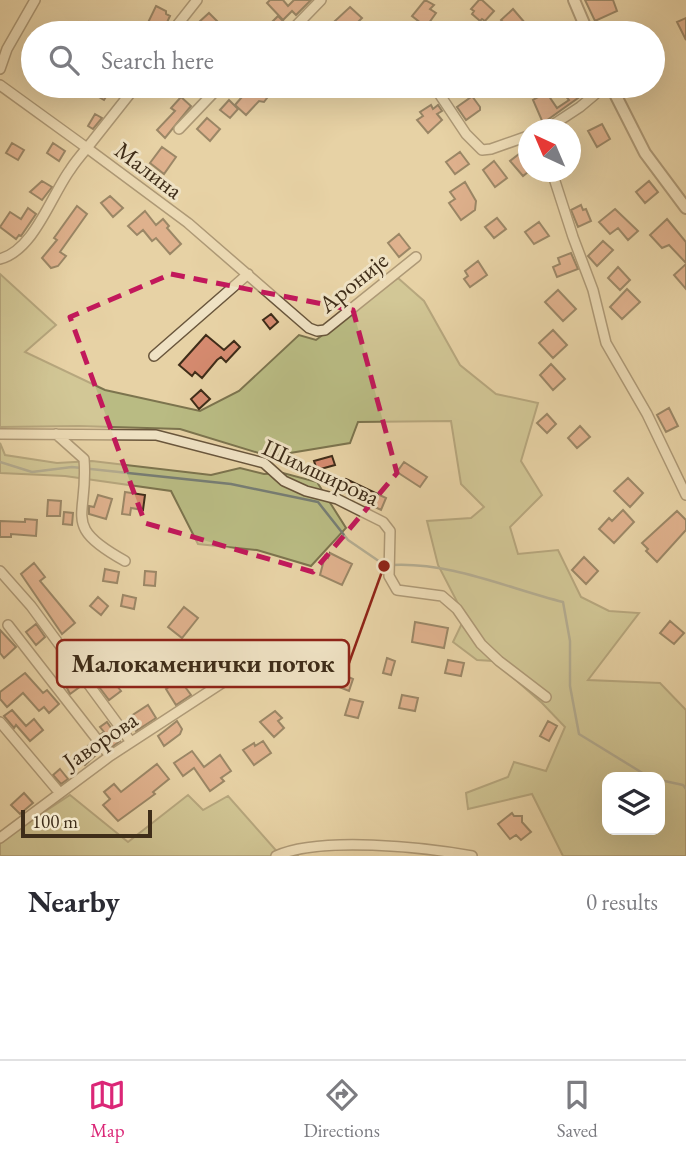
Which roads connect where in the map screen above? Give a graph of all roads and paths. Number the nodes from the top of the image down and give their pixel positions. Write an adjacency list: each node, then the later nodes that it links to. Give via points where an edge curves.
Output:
1 (35, 0): 5 (street)
2 (197, 0): 6 (street)
3 (321, 0): 7 (street)
4 (574, 0): 8 (street)
5 (23, 21)
6 (180, 21)
7 (301, 21)
8 (583, 21)
9 (21, 24): 10 (street)
10 (0, 69)
11 (0, 85): 20 (street)
12 (127, 98): 20 (street, Малина)
13 (209, 98): 18 (street)
14 (442, 98): 19 (street, via 482,150)
15 (591, 98): 17 (street)
16 (617, 98): 22 (street, via 645,153)
17 (562, 119)
18 (179, 129)
19 (518, 140)
20 (87, 148): 24 (street, Малина, via 28,238 14,253); 25 (street, Малина)
21 (555, 182): 29 (street, via 593,290 606,343)
22 (686, 208)
23 (416, 257): 25 (street, Ароније, via 320,331 309,328)
24 (0, 259)
25 (248, 274): 26 (street)
26 (154, 356)
27 (0, 434): 28 (street, Шимширова)
28 (57, 435): 30 (street, via 84,459 82,522 89,537); 34 (street, Шимширова, via 156,435 264,463 284,481 337,499 383,522 390,531 389,576 397,590 442,596 481,644)
29 (686, 495)
30 (125, 561)
31 (0, 571): 36 (street)
32 (8, 625): 37 (street)
33 (225, 681): 36 (street, Јаворова)
34 (546, 697)
35 (0, 722): 38 (street)
36 (131, 741): 37 (street, Јаворова)
37 (110, 756): 38 (street, Јаворова)
38 (59, 792): 39 (street, Јаворова)
39 (0, 838)
40 (276, 856): 41 (street, via 320,845 444,850)
41 (472, 856)

